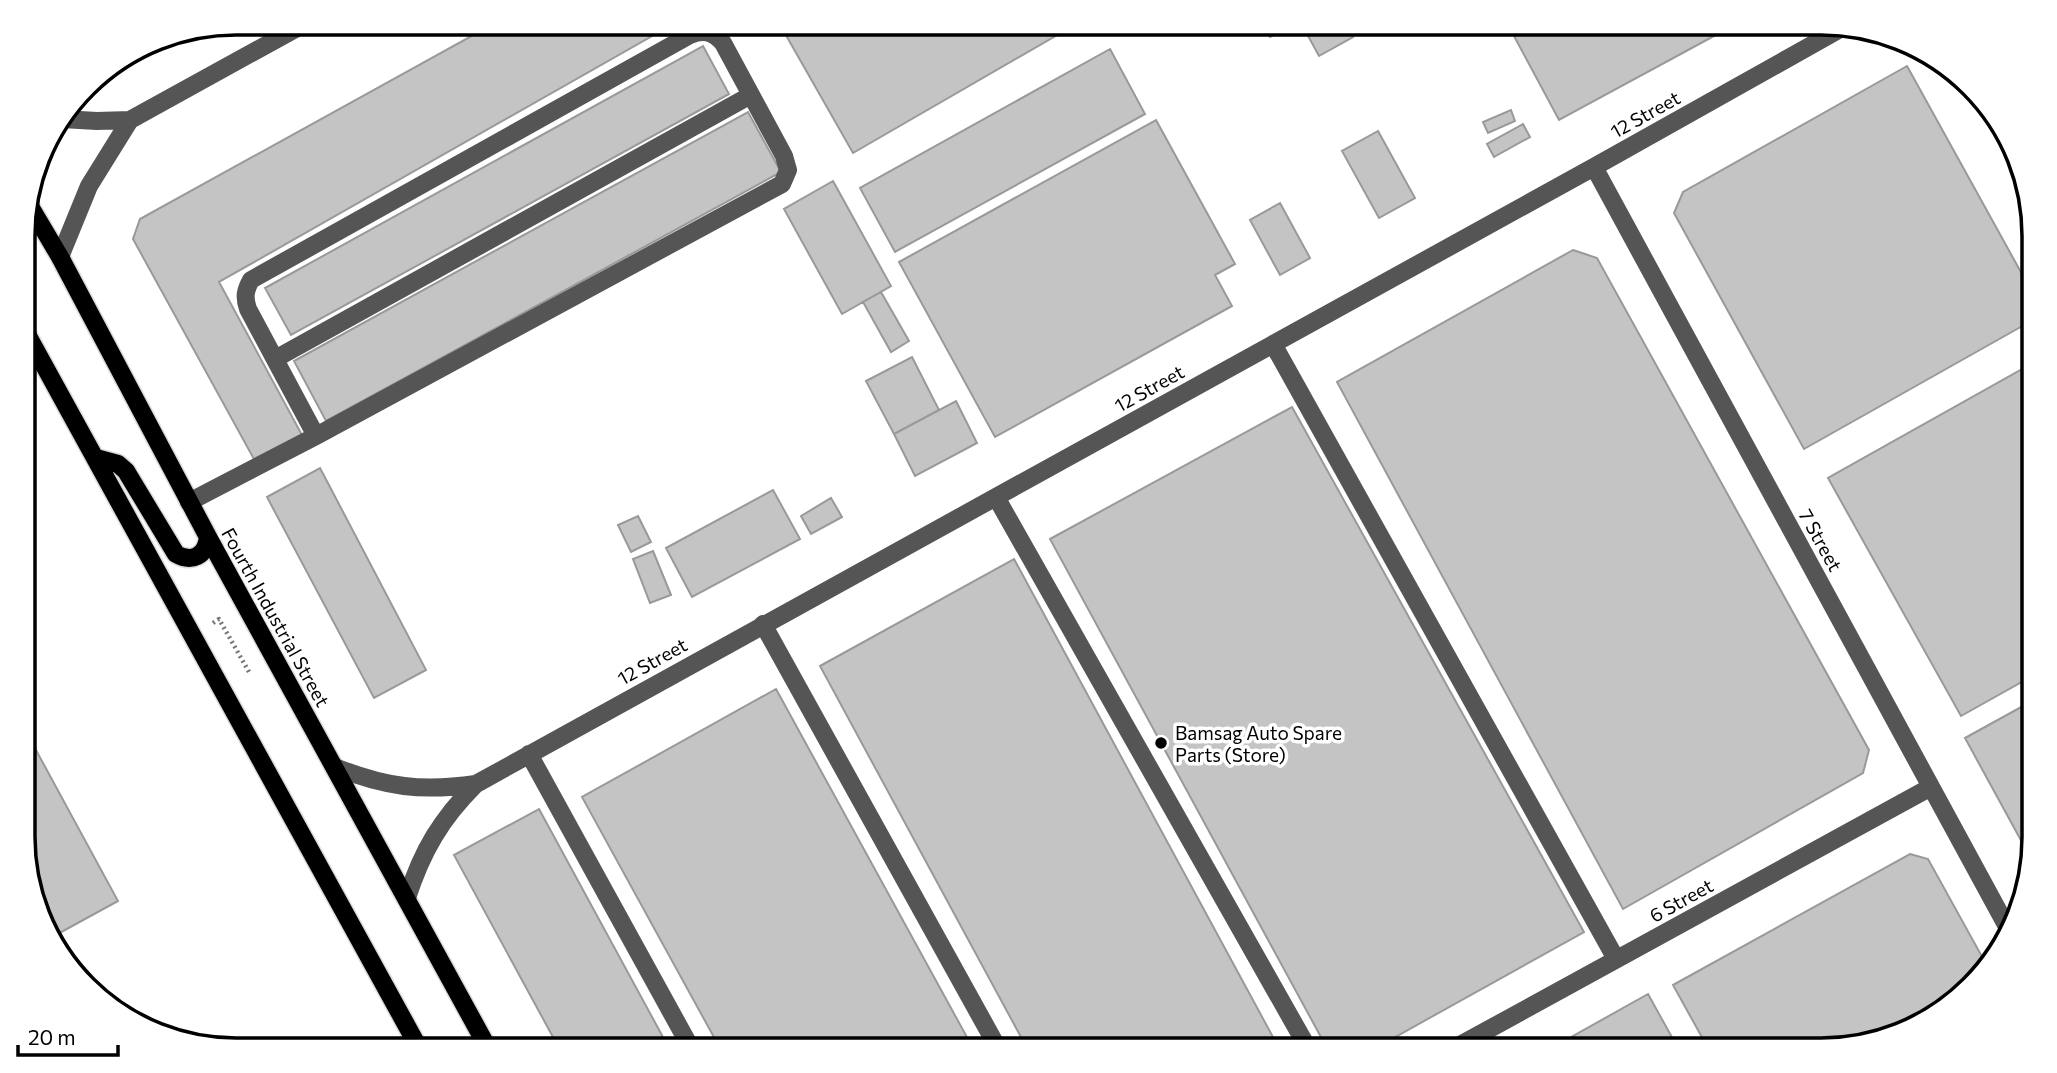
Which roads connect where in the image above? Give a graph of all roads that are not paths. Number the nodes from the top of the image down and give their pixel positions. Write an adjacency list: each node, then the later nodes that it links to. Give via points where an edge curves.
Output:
1 (284, 35): 7 (street)
2 (690, 35): 13 (street, via 251,279 245,299)
3 (713, 35): 5 (street)
4 (1829, 36): 8 (street, 12 Street)
5 (751, 95): 13 (street); 14 (street, via 784,156 788,170 782,184)
6 (72, 120): 7 (street)
7 (130, 120): 10 (street, via 89,186)
8 (1594, 167): 11 (street, 12 Street); 23 (street, 7 Street)
9 (36, 216): 10 (main road, Fourth Industrial Street)
10 (60, 257): 17 (main road, Fourth Industrial Street)
11 (1273, 344): 16 (street, 12 Street); 26 (street)
12 (35, 349): 15 (main road)
13 (275, 359): 14 (street)
14 (316, 436): 17 (street)
15 (96, 458): 18 (main road, via 126,471 176,554 193,559 207,546); 27 (main road)
16 (996, 497): 19 (street, 12 Street); 31 (street)
17 (189, 502): 18 (main road, Fourth Industrial Street)
18 (208, 537): 21 (main road, Fourth Industrial Street)
19 (763, 624): 20 (street, 12 Street); 30 (street)
20 (529, 754): 22 (street, 12 Street); 29 (street)
21 (335, 767): 22 (street, 12 Street, via 390,786 418,789); 24 (main road, Fourth Industrial Street)
22 (476, 784): 24 (street, 12 Street, via 440,824)
23 (1930, 787): 25 (street, 7 Street); 26 (street, 6 Street)
24 (407, 898): 28 (main road, Fourth Industrial Street)
25 (2004, 921)
26 (1616, 959): 32 (street, 6 Street)
27 (413, 1038)
28 (483, 1038)
29 (685, 1038)
30 (992, 1038)
31 (1302, 1038)
32 (1473, 1038)

